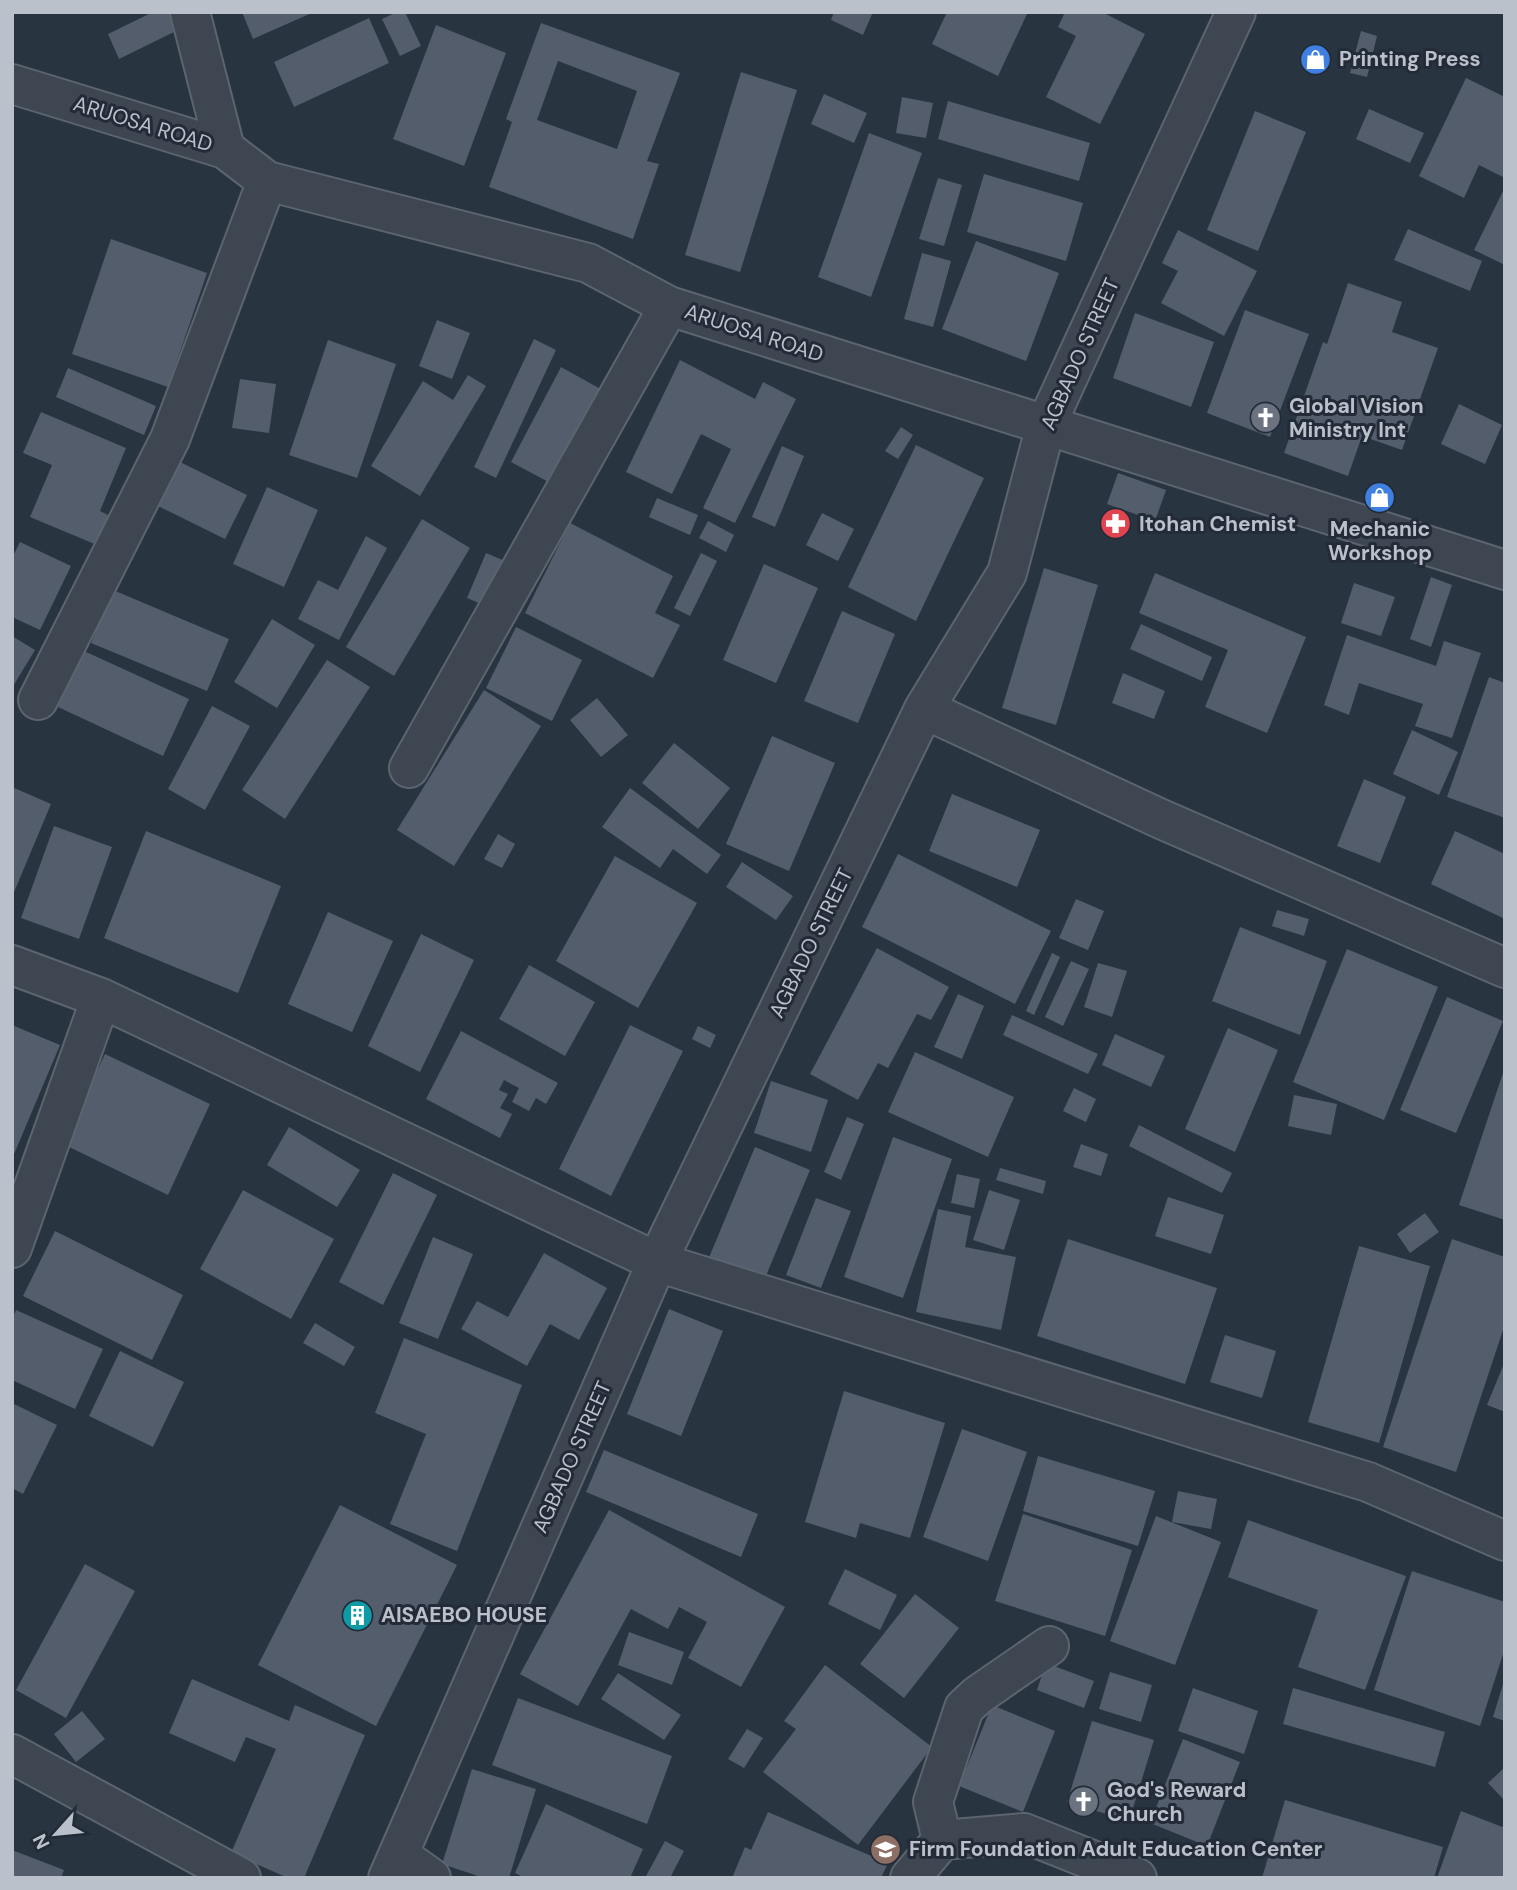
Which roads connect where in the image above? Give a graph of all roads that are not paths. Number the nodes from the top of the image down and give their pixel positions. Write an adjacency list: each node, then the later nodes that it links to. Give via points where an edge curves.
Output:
1 (190, 12): 4 (street)
2 (1236, 12): 7 (street, AGBADO STREET)
3 (12, 84): 4 (street, ARUOSA ROAD)
4 (225, 149): 5 (street, ARUOSA ROAD)
5 (267, 181): 6 (street, ARUOSA ROAD, via 588,263); 9 (street, via 170,439)
6 (668, 306): 7 (street, ARUOSA ROAD); 11 (street)
7 (1046, 425): 8 (street, ARUOSA ROAD); 10 (street, AGBADO STREET, via 1007,573)
8 (1505, 570)
9 (38, 700)
10 (924, 709): 13 (street); 16 (street, AGBADO STREET)
11 (410, 768)
12 (12, 965): 14 (street)
13 (1505, 968)
14 (101, 998): 15 (street); 16 (street)
15 (12, 1248)
16 (657, 1262): 17 (street, via 1368,1482); 21 (street, AGBADO STREET)
17 (1505, 1541)
18 (1049, 1646): 20 (street, via 964,1708 933,1802)
19 (12, 1754): 22 (street)
20 (942, 1840): 24 (street); 25 (street, via 1024,1833)
21 (394, 1866): 23 (street)
22 (241, 1878)
23 (432, 1878)
24 (910, 1878)
25 (1137, 1878)

